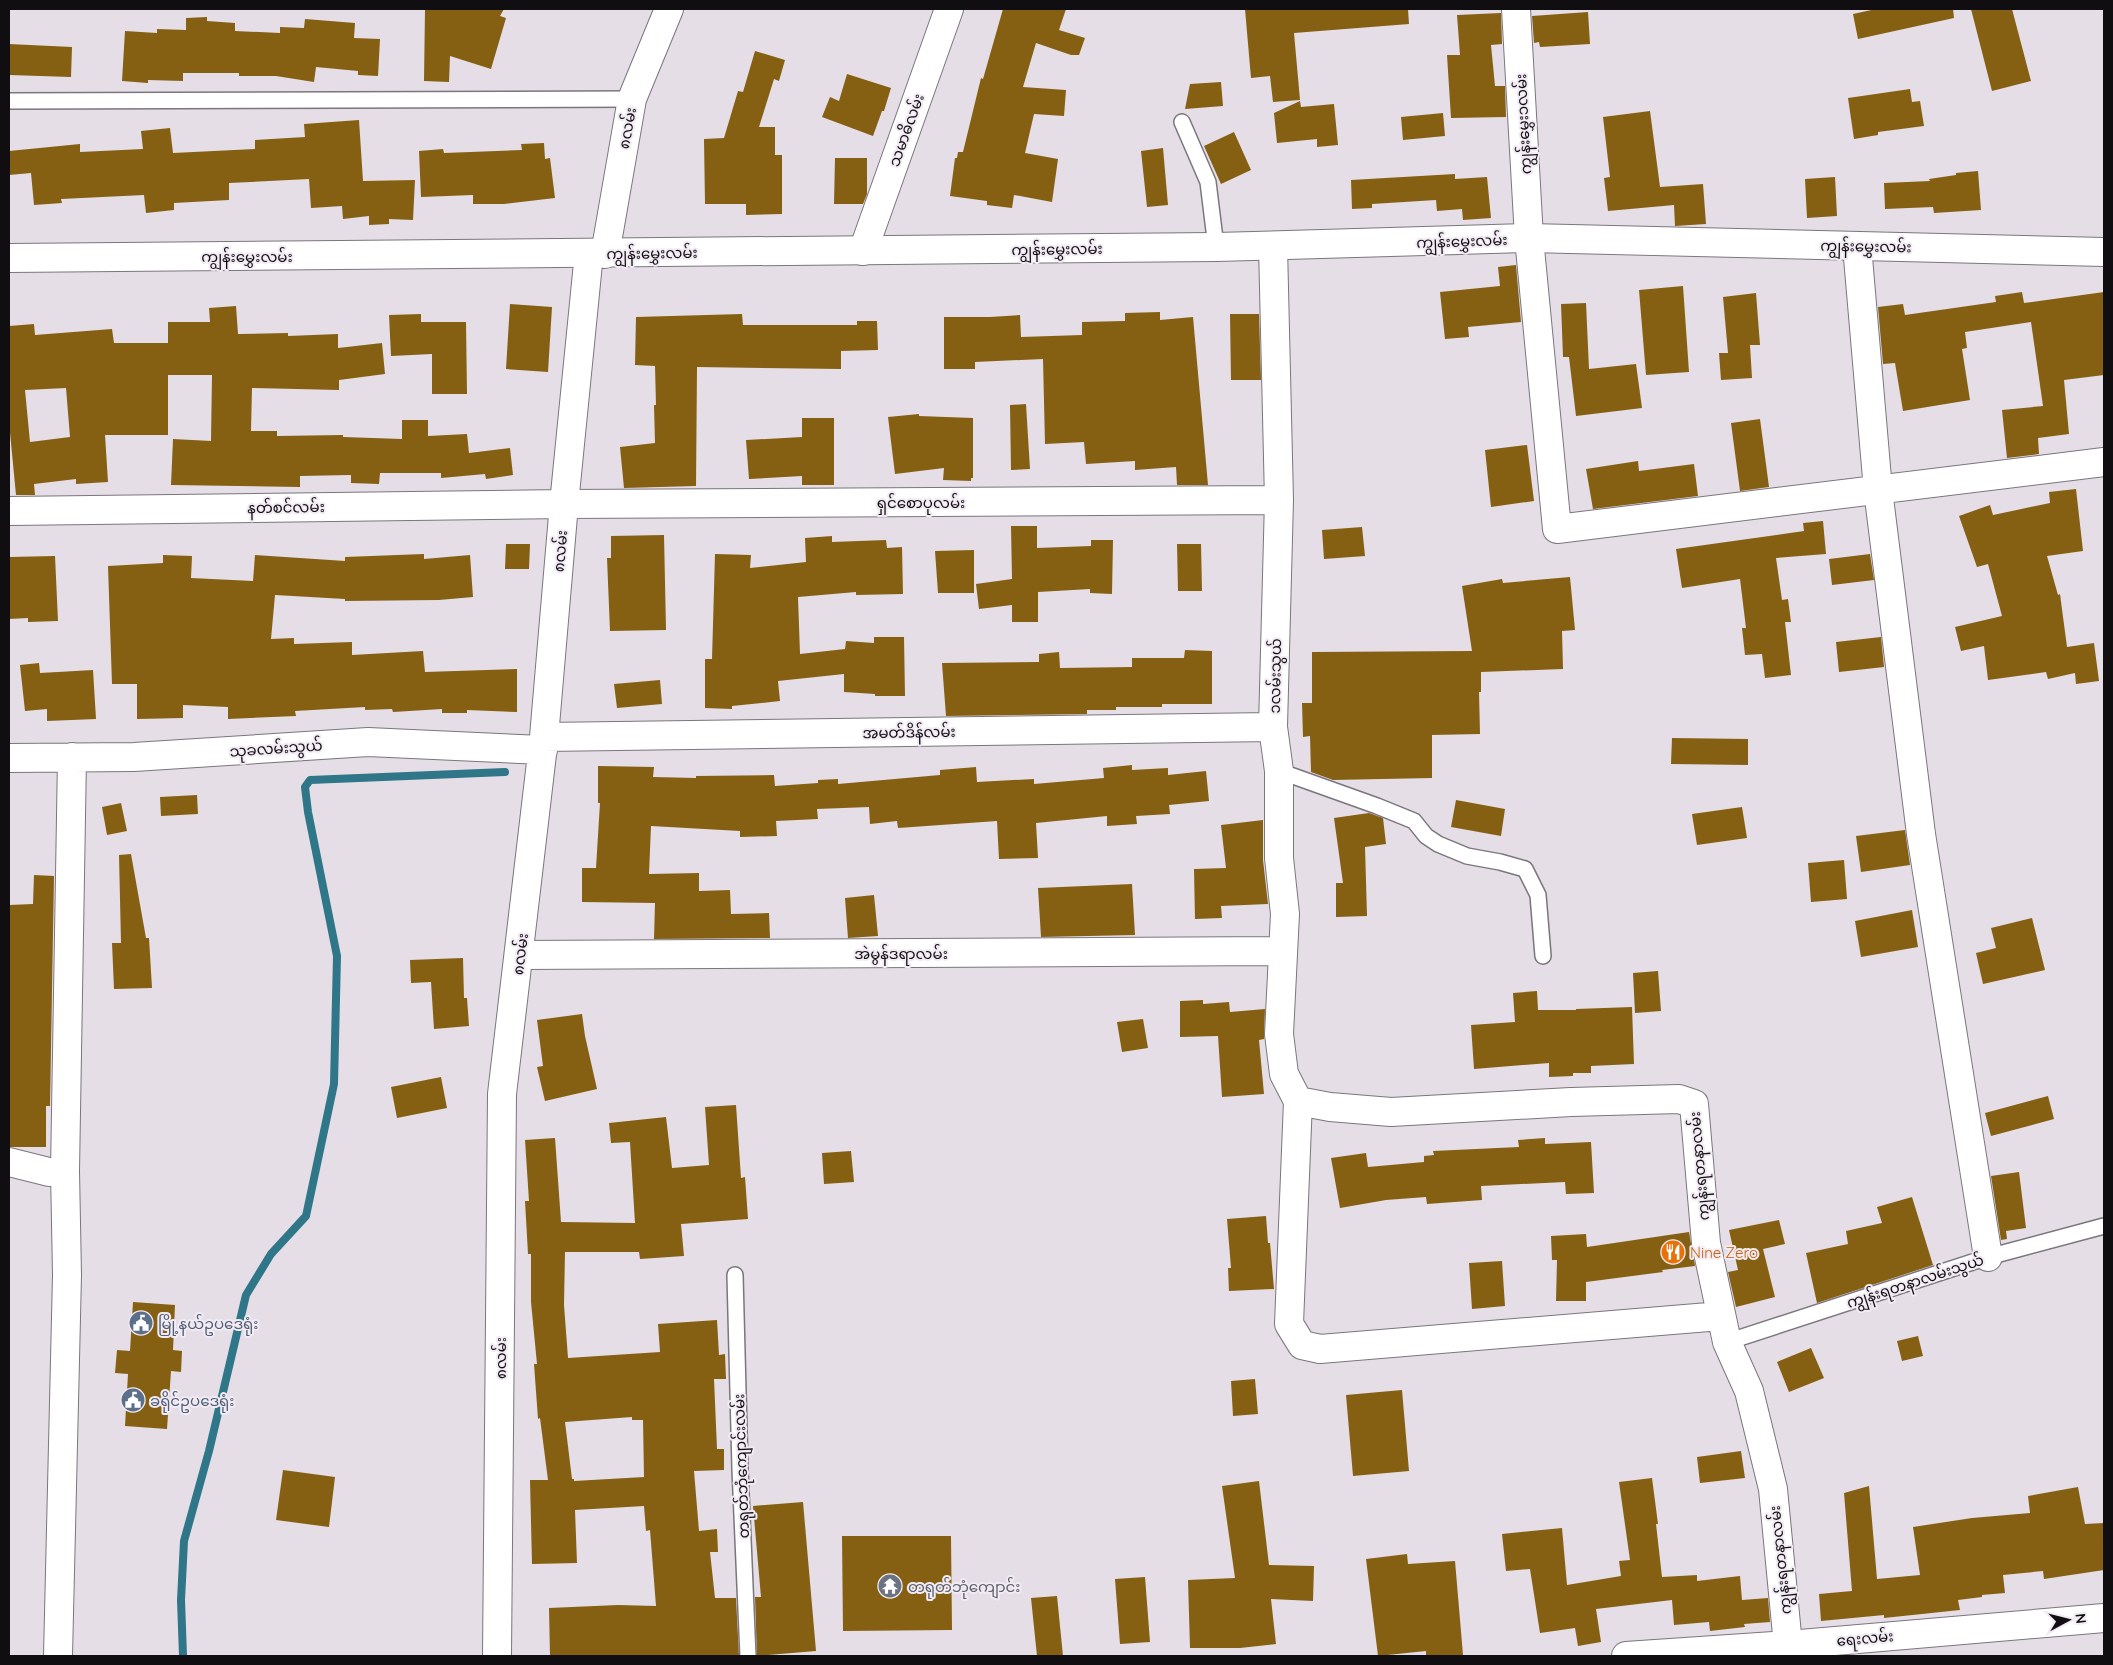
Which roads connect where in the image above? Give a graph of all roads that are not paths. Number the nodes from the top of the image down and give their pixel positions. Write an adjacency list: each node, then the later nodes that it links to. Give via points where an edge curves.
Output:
1 (669, 9): 4 (street, ၈လမ်း)
2 (949, 9): 11 (street, သမာဓိလမ်း)
3 (1516, 9): 7 (street, ကျွန်းမွှေး၁လမ်း)
4 (632, 99): 5 (lane); 13 (street, ၈လမ်း)
5 (9, 100)
6 (1182, 122): 10 (lane, via 1208,182)
7 (1529, 238): 8 (street, ကျွန်းမွှေးလမ်း); 9 (street, ကျွန်းမွှေးလမ်း); 16 (street, ကျွန်းမွှေး၁လမ်း, via 1556,529)
8 (1273, 246): 10 (street, ကျွန်းမွှေးလမ်း); 17 (street, ၁လမ်းသွယ်)
9 (1856, 246): 12 (street, ကျွန်းမွှေးလမ်း); 16 (street)
10 (1216, 247): 11 (street, ကျွန်းမွှေးလမ်း)
11 (863, 251): 13 (street, ကျွန်းမွှေးလမ်း)
12 (2104, 252)
13 (597, 254): 14 (street, ကျွန်းမွှေးလမ်း); 18 (street, ၈လမ်း)
14 (9, 258)
15 (2104, 462): 16 (street)
16 (1878, 490): 32 (street, via 1921,834)
17 (1279, 500): 18 (street, ရှင်စောပုလမ်း); 20 (street, ၁လမ်းသွယ်)
18 (564, 504): 19 (street, နတ်စင်လမ်း); 21 (street, ၈လမ်း)
19 (9, 511)
20 (1273, 727): 21 (street, အမတ်ဒိန်လမ်း); 24 (street, ၁လမ်းသွယ်)
21 (544, 743): 22 (street, သုခလမ်းသွယ်, via 368,742 134,757); 26 (street, ၈လမ်း)
22 (72, 757): 23 (street, သုခလမ်းသွယ်); 30 (street)
23 (9, 758)
24 (1279, 771): 25 (street, ၁လမ်းသွယ်, via 1279,858 1285,914); 27 (lane, via 1414,821 1426,836 1438,844 1467,856 1525,869 1538,895)
25 (1282, 951): 26 (street, အဲမွန်ဒရာလမ်း); 28 (street, ၁လမ်းသွယ်, via 1279,1034 1284,1074)
26 (520, 955): 40 (street, ၈လမ်း, via 502,1094)
27 (1543, 956)
28 (1298, 1101): 34 (street, ကျွန်းရတနာလမ်း, via 1391,1112 1679,1099 1694,1104 1706,1243); 34 (street, via 1289,1324 1302,1345 1320,1350)
29 (9, 1162): 30 (street, via 49,1172)
30 (64, 1171): 39 (street, via 67,1276)
31 (2104, 1226): 32 (lane, ကျွန်းရတနာလမ်းသွယ်)
32 (1988, 1257): 35 (lane, ကျွန်းရတနာလမ်းသွယ်)
33 (735, 1275): 41 (lane, တရုတ်ဘုံကျောင်းလမ်း)
34 (1721, 1316): 35 (street, ကျွန်းရတနာလမ်း)
35 (1727, 1342): 37 (street, ကျွန်းရတနာလမ်း, via 1749,1391 1773,1489)
36 (2104, 1618): 38 (street, ရေးလမ်း)
37 (1788, 1645): 38 (street, ရေးလမ်း); 42 (street, ရေးလမ်း)
38 (1834, 1649)
39 (58, 1656)
40 (497, 1656)
41 (748, 1656)
42 (1626, 1656)

